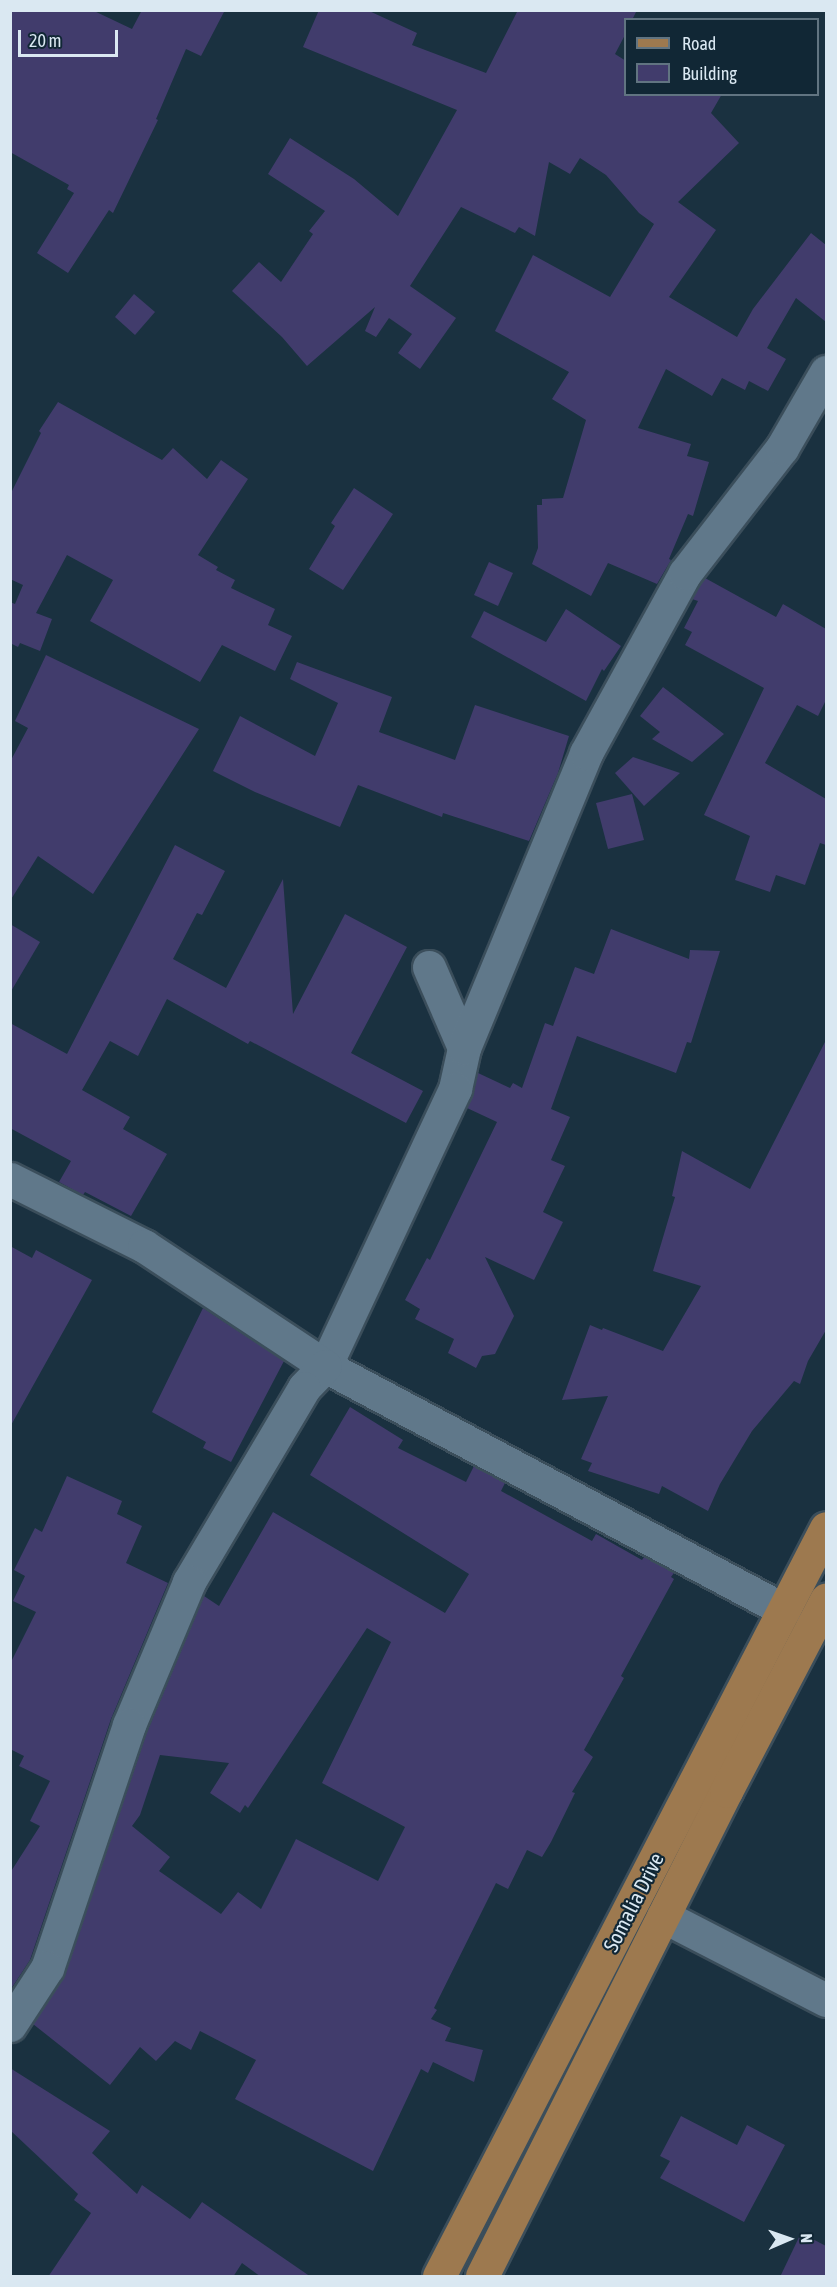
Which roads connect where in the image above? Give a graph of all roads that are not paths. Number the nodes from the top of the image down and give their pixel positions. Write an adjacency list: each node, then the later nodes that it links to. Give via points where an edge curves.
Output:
1 (826, 372): 3 (street, via 782,448 685,573 586,753)
2 (429, 967): 3 (street)
3 (464, 1048): 5 (street, via 455,1089)
4 (10, 1179): 5 (street, via 144,1246)
5 (325, 1366): 8 (street); 11 (street, via 304,1388 189,1582 129,1725 47,1968)
6 (826, 1528): 8 (main road, Somalia Drive)
7 (826, 1600): 9 (main road, Somalia Drive)
8 (784, 1610): 12 (main road, Somalia Drive)
9 (663, 1916): 10 (street); 13 (main road, Somalia Drive)
10 (826, 2000)
11 (10, 2025)
12 (439, 2277)
13 (482, 2277)

